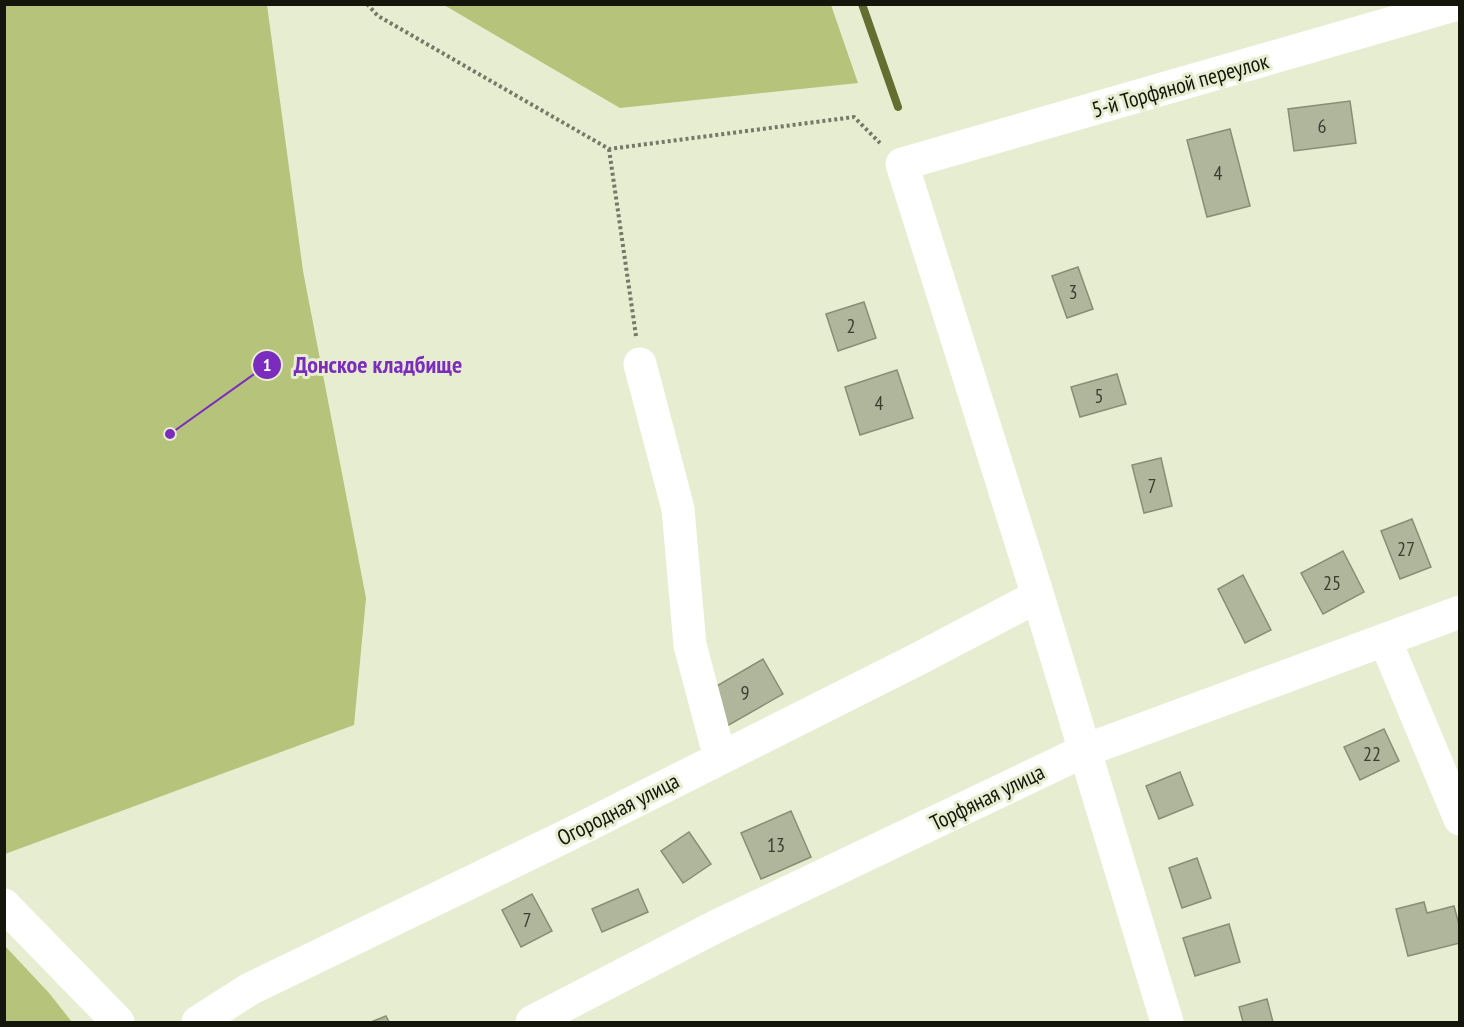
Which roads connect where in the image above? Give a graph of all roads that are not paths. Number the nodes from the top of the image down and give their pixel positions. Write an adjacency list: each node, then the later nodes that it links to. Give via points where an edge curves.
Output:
1 (1458, 4): 3 (street, 5-й Торфяной переулок, via 902,164)
2 (640, 364): 7 (street, via 678,509 690,645)
3 (1038, 596): 6 (street); 7 (street, Огородная улица)
4 (1460, 612): 5 (street, Торфяная улица)
5 (1385, 640): 6 (street, Торфяная улица); 8 (street)
6 (1086, 750): 12 (street, Торфяная улица, via 717,926); 13 (street)
7 (720, 758): 11 (street, Огородная улица, via 250,989)
8 (1460, 819)
9 (4, 905): 10 (street)
10 (118, 1023)
11 (198, 1023)
12 (532, 1023)
13 (1167, 1023)

